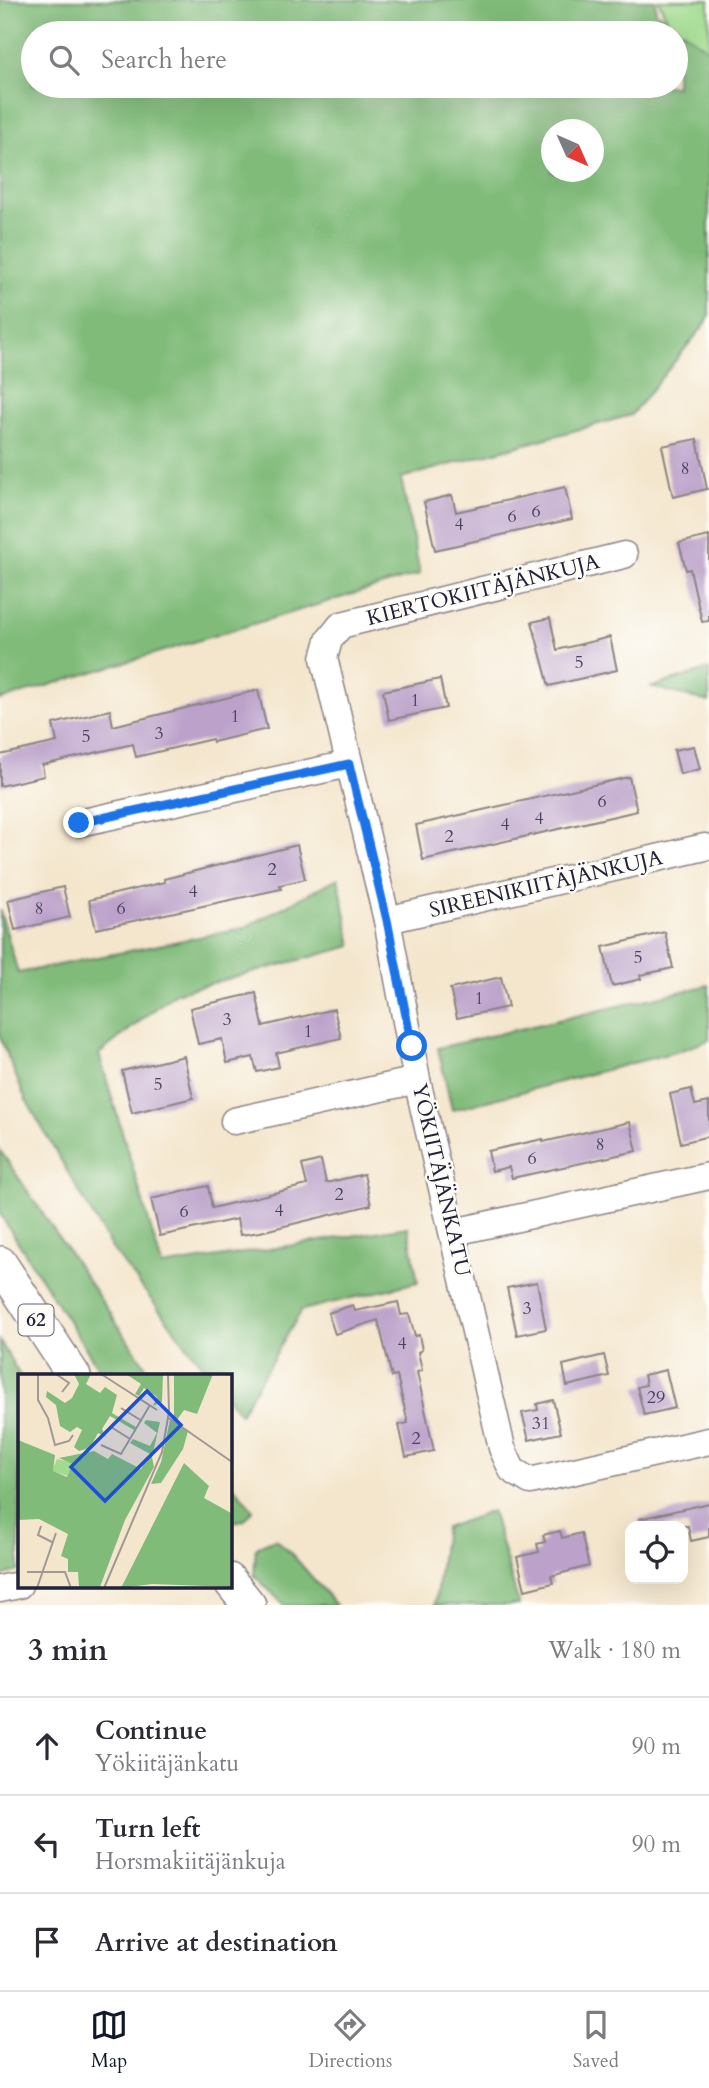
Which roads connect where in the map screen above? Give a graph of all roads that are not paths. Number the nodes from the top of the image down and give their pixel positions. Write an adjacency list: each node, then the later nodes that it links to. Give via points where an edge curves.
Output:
1 (624, 555): 2 (street, KIERTOKIITÄJÄNKUJA)
2 (341, 625): 3 (street, YÖKIITÄJÄNKATU, via 329,640 324,658)
3 (349, 764): 4 (street); 6 (street, YÖKIITÄJÄNKATU)
4 (79, 823)
5 (705, 847): 6 (street, SIREENIKIITÄJÄNKUJA)
6 (387, 920): 7 (street, YÖKIITÄJÄNKATU)
7 (417, 1080): 8 (street); 10 (street, YÖKIITÄJÄNKATU)
8 (234, 1121)
9 (709, 1176): 10 (street)
10 (454, 1232): 13 (street, YÖKIITÄJÄNKATU, via 502,1447 512,1470 530,1481)
11 (0, 1263): 12 (main road, 62)
12 (73, 1374)
13 (709, 1441)
14 (231, 1582): 17 (main road)
15 (18, 1585): 16 (street)
16 (0, 1590)
17 (249, 1605)

